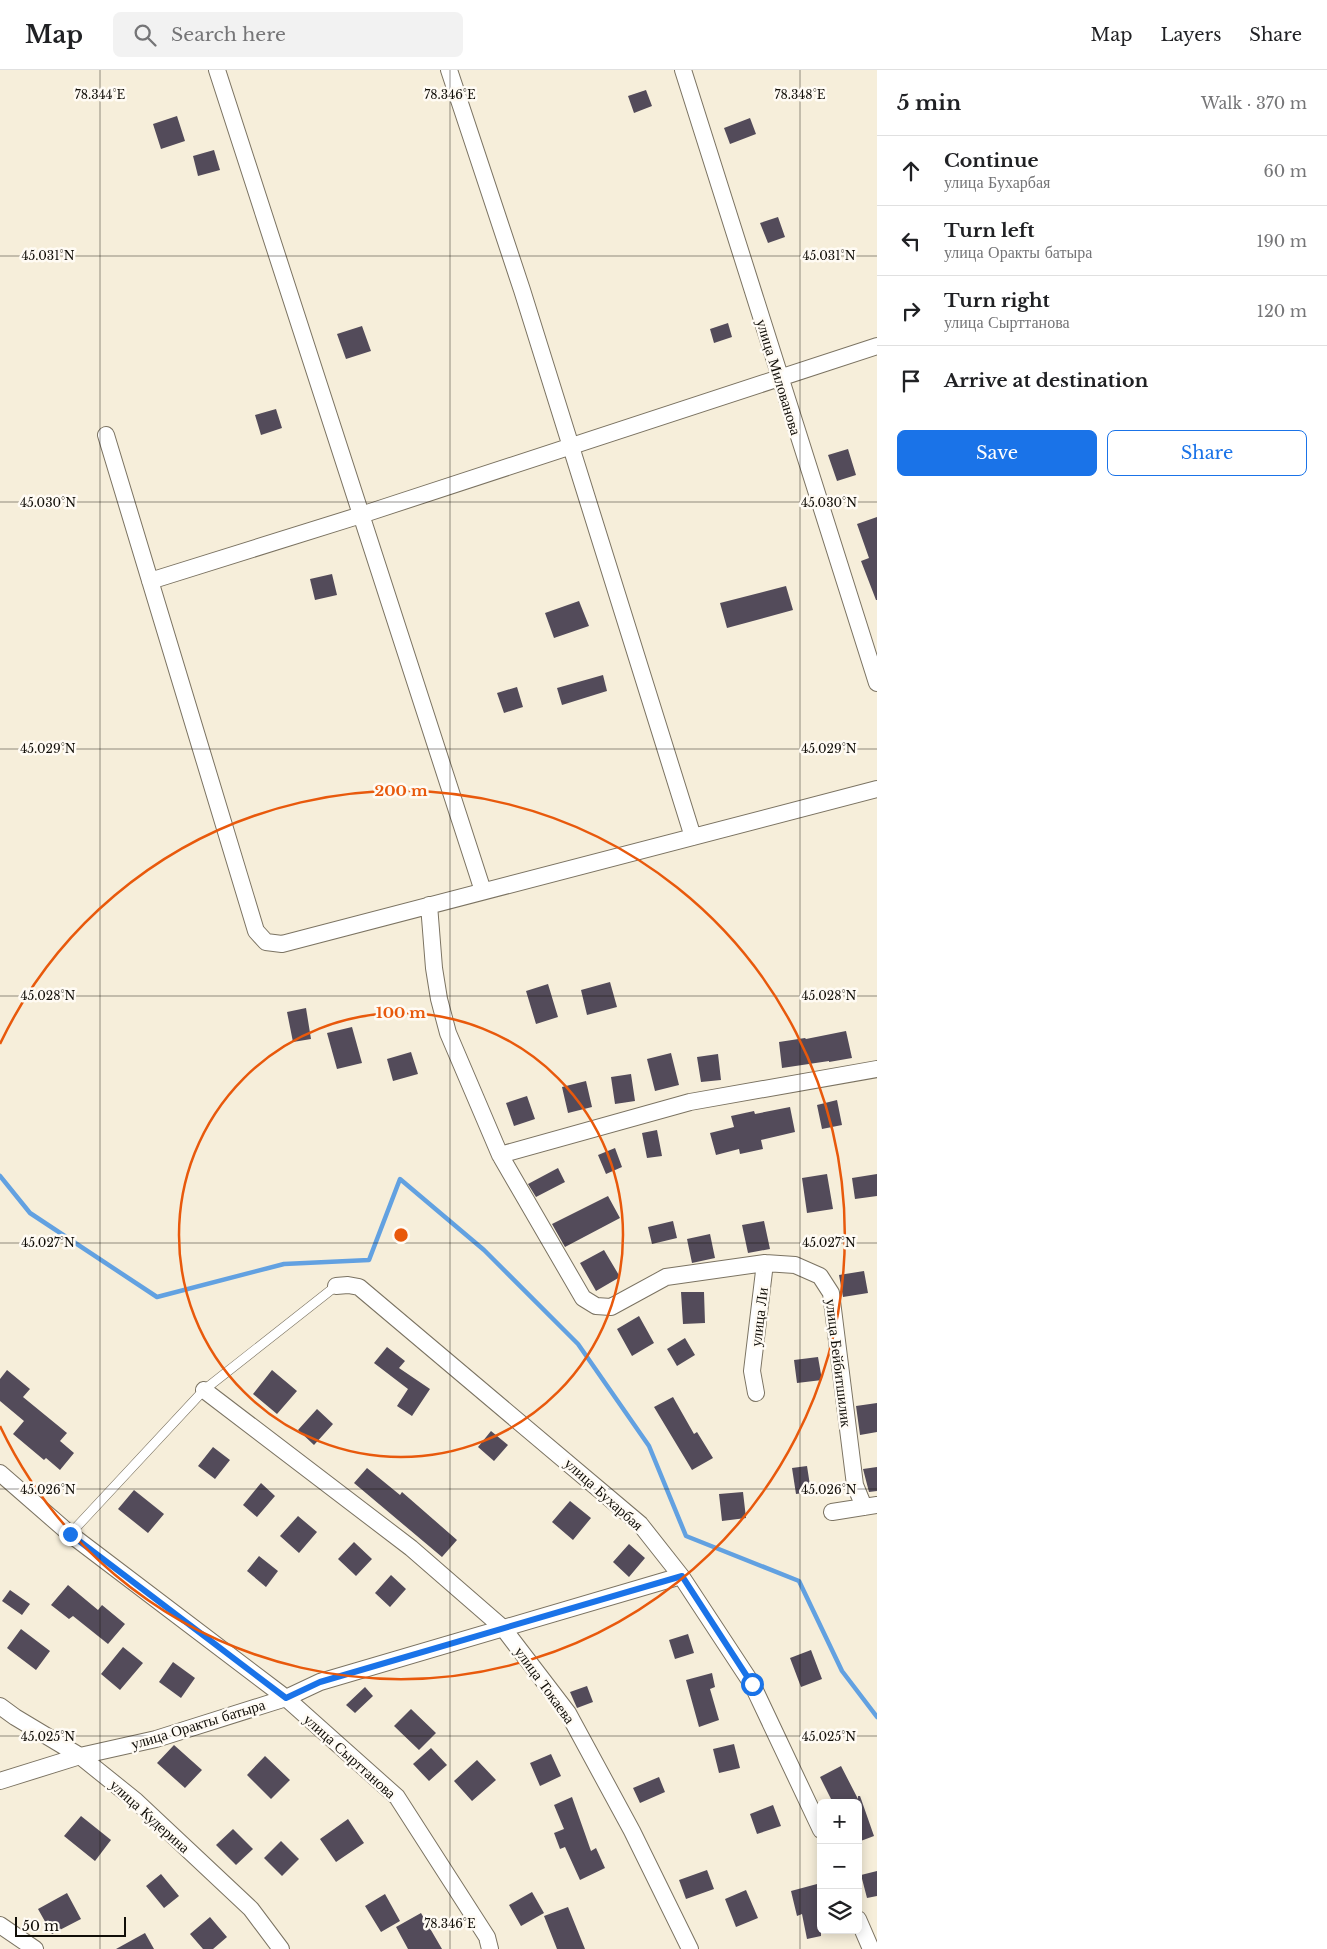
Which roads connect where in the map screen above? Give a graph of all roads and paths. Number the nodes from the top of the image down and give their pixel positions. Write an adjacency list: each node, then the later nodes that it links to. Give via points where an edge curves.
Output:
1 (217, 70): 8 (street)
2 (449, 70): 7 (street)
3 (683, 70): 5 (street, улица Милованова)
4 (877, 346): 5 (street)
5 (780, 378): 7 (street); 10 (street, улица Милованова)
6 (106, 435): 9 (street)
7 (571, 447): 8 (street); 12 (street)
8 (361, 515): 9 (street); 13 (street)
9 (150, 580): 14 (street, via 256,931 266,942 282,944)
10 (877, 683)
11 (877, 789): 12 (street)
12 (693, 837): 13 (street)
13 (483, 892): 14 (street)
14 (430, 905): 16 (street, улица Бейбитшилик, via 434,968 448,1033)
15 (877, 1069): 16 (street, via 690,1102)
16 (500, 1155): 17 (street, улица Бейбитшилик, via 584,1298 596,1306 611,1307 666,1277)
17 (766, 1263): 20 (street, улица Ли, via 745,1374); 22 (street, улица Бейбитшилик, via 795,1265 820,1276 831,1293 855,1485)
18 (336, 1286): 19 (lane); 25 (street, улица Бухарбая, via 359,1287 640,1524)
19 (204, 1390): 24 (lane); 26 (street, улица Токаева, via 411,1548)
20 (756, 1393)
21 (0, 1473): 24 (street, улица Сырттанова)
22 (870, 1506): 23 (street)
23 (832, 1512)
24 (70, 1534): 27 (street, улица Сырттанова)
25 (682, 1576): 26 (street, улица Оракты батыра); 31 (street, улица Бухарбая, via 752,1684)
26 (503, 1628): 27 (street, улица Оракты батыра, via 320,1682); 37 (street, улица Токаева, via 568,1713 632,1831)
27 (286, 1698): 29 (street, улица Оракты батыра, via 156,1739); 36 (street, улица Сырттанова, via 397,1797 487,1937)
28 (0, 1706): 29 (street, улица Кудерина)
29 (80, 1756): 30 (street, улица Оракты батыра); 35 (street, улица Кудерина, via 136,1801 251,1909)
30 (0, 1781)
31 (817, 1822)
32 (0, 1925): 34 (street)
33 (862, 1928): 38 (street)
34 (36, 1949)
35 (281, 1949)
36 (490, 1949)
37 (690, 1949)
38 (871, 1949)

